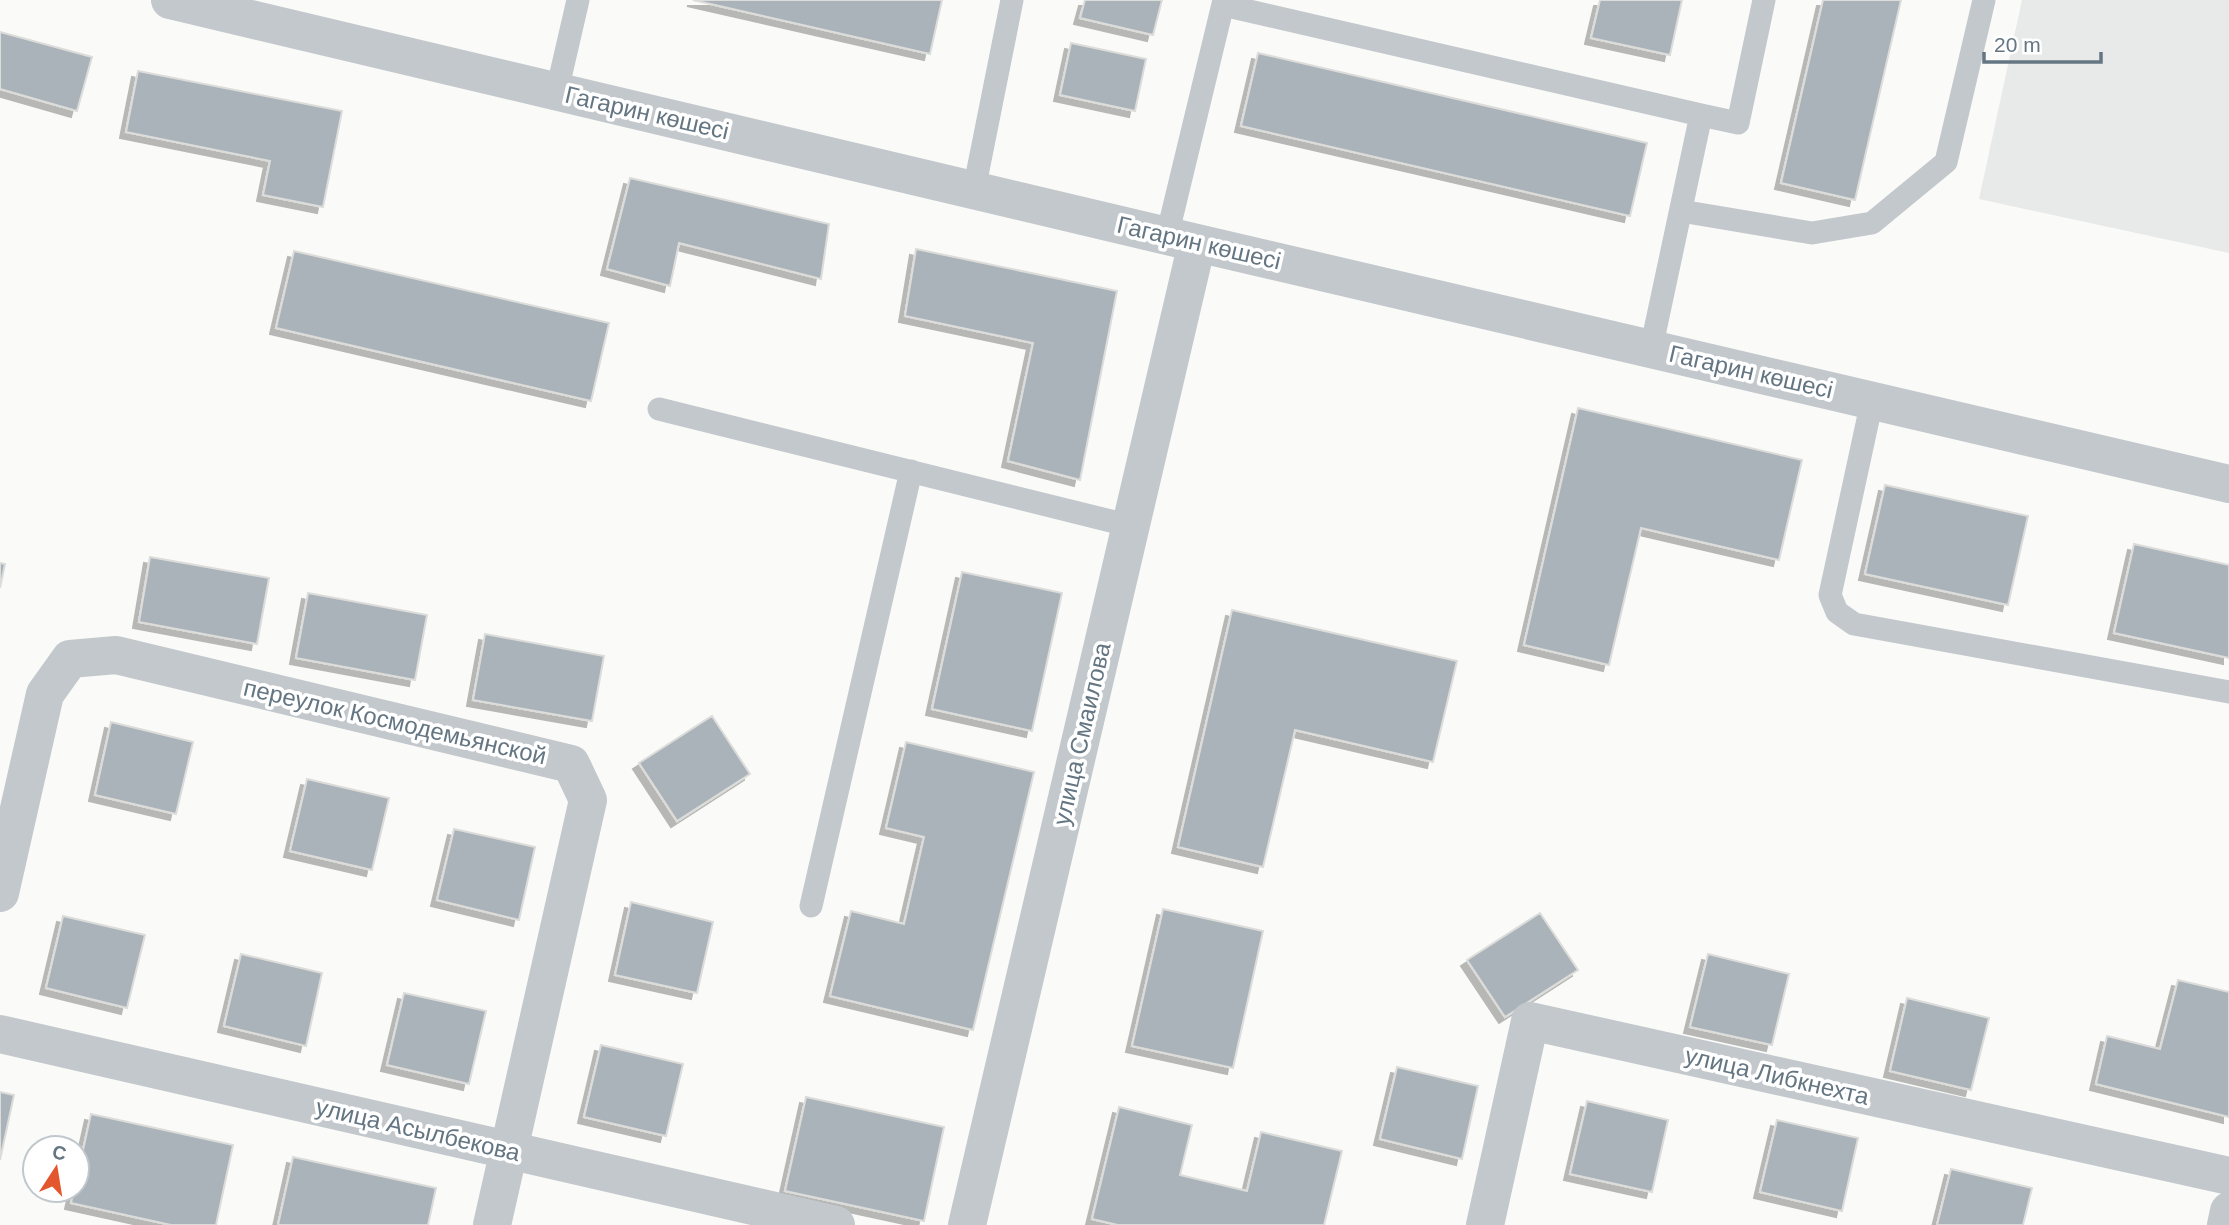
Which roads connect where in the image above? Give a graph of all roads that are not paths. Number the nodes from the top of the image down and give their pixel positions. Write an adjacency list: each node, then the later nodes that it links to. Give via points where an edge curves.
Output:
1 (170, 0): 7 (street, Гагарин көшесі)
2 (578, 0): 7 (lane)
3 (1012, 0): 9 (lane)
4 (1764, 0): 8 (lane, via 1738,123)
5 (1984, 0): 10 (lane, via 1945,162 1872,223 1811,233)
6 (1224, 2): 8 (lane); 11 (lane)
7 (557, 91): 9 (street, Гагарин көшесі)
8 (1701, 115): 10 (lane)
9 (974, 190): 11 (street, Гагарин көшесі)
10 (1681, 211): 12 (lane)
11 (1182, 239): 12 (street, Гагарин көшесі); 17 (street, улица Смаилова)
12 (1651, 349): 13 (street, Гагарин көшесі)
13 (1872, 401): 16 (street, Гагарин көшесі); 18 (lane, via 1830,596 1837,612 1854,624)
14 (659, 409): 15 (lane)
15 (911, 471): 17 (lane); 20 (lane)
16 (2229, 484)
17 (1131, 526): 27 (street, улица Смаилова)
18 (2229, 692)
19 (0, 893): 22 (street, переулок Космодемьянской, via 45,694 71,659 116,655 571,764 588,800)
20 (811, 906)
21 (0, 1034): 22 (street, улица Асылбекова)
22 (509, 1151): 25 (street); 26 (street, улица Асылбекова)
23 (2229, 1177): 28 (street, улица Либкнехта, via 1530,1021)
24 (2229, 1211): 29 (street)
25 (492, 1225)
26 (836, 1225)
27 (967, 1225)
28 (1485, 1225)
29 (2226, 1225)

